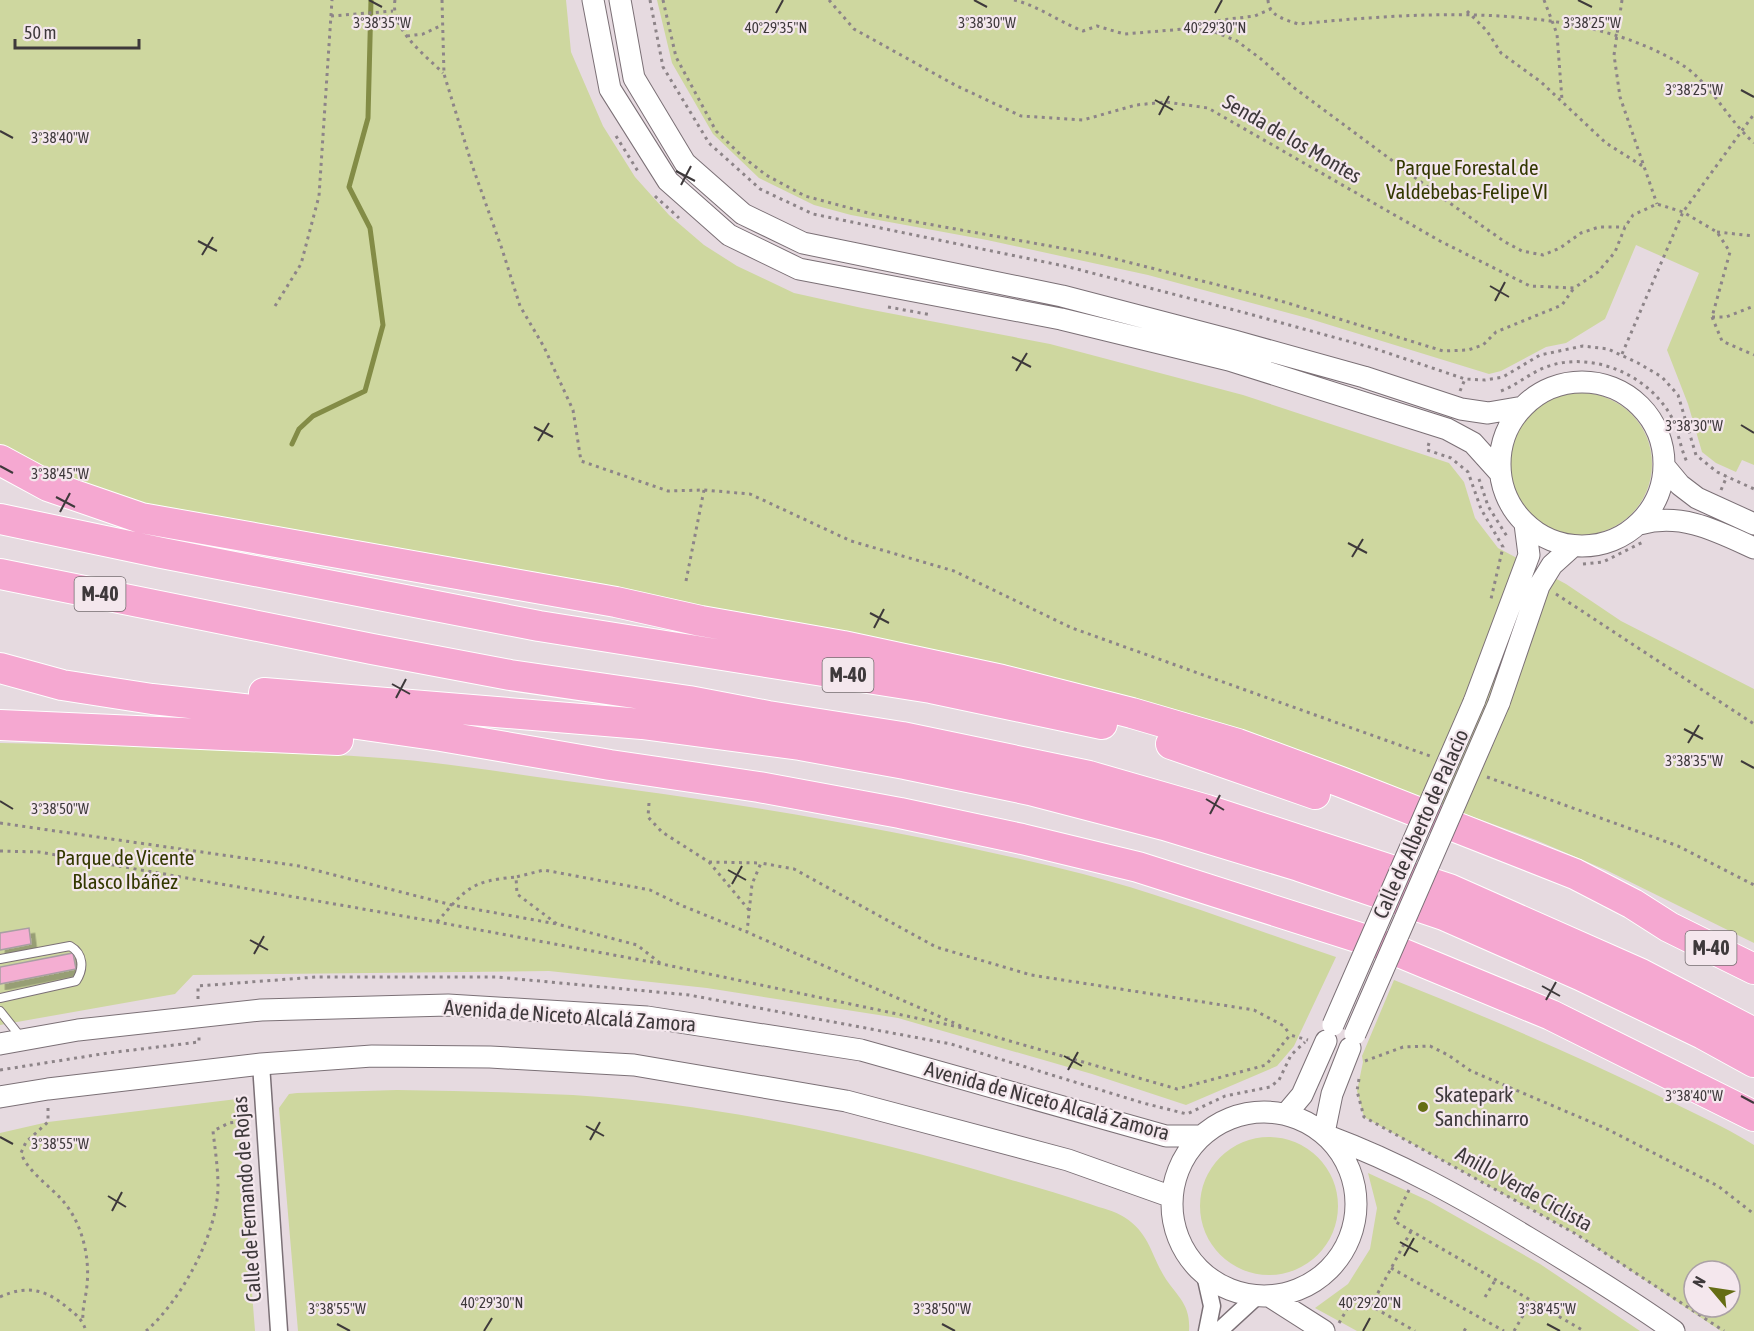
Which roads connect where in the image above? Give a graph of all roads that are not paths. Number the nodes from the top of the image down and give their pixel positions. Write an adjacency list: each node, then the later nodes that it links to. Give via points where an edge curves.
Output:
1 (593, 0): 6 (street, via 610,89 668,181 729,235 799,269 1061,320 1229,360 1447,429 1473,443)
2 (620, 0): 3 (street, via 634,78 685,163 743,214 804,243 1073,299 1353,374 1461,409 1488,413)
3 (1523, 406): 5 (street, via 1566,383 1591,381 1615,388 1636,401 1652,419 1662,442); 6 (street, via 1509,426 1501,449)
4 (0, 460): 20 (highway, via 48,486 141,518 843,646 1132,713 1238,744 1575,874)
5 (1665, 467): 9 (street, via 1696,498); 10 (street, via 1662,488)
6 (1500, 473): 8 (street, via 1513,510)
7 (0, 519): 20 (highway, M-40, via 539,626 931,688 1131,730 1464,845)
8 (1526, 524): 12 (street); 31 (street, Calle de Alberto de Palacio, bridge, via 1529,555 1474,702 1322,1035 1302,1095)
9 (1754, 524)
10 (1645, 531): 11 (street, via 1656,519 1671,519 1705,526); 12 (street)
11 (1754, 548)
12 (1573, 556): 33 (street, Calle de Alberto de Palacio, bridge, via 1552,566 1539,586 1499,703 1357,1050 1332,1094)
13 (0, 574): 15 (highway, M-40)
14 (0, 592): 15 (highway, via 50,601)
15 (200, 615): 25 (highway, M-40, via 510,675 902,738 1089,776 1207,810 1449,890 1641,974)
16 (0, 660): 28 (highway, via 126,685 305,695 642,724 800,745 1030,790 1164,825 1444,915 1580,975)
17 (0, 668): 19 (highway, via 62,685 441,736)
18 (0, 725): 19 (highway, via 316,738)
19 (610, 765): 32 (highway, via 900,813 1138,867 1382,945 1551,1015)
20 (1669, 927): 22 (highway, M-40)
21 (0, 959): 23 (lane, via 70,946 79,954 82,968 76,981)
22 (1754, 969)
23 (0, 998)
24 (0, 1011): 26 (lane)
25 (1754, 1033)
26 (23, 1040): 27 (street, Avenida de Niceto Alcalá Zamora); 34 (street, Avenida de Niceto Alcalá Zamora, via 261,1010 448,1005 646,1017 861,1050 1167,1136)
27 (0, 1044)
28 (1754, 1062)
29 (261, 1064): 30 (street); 35 (street, via 372,1056 490,1057 634,1065 846,1101 1068,1160); 38 (street, Calle de Fernando de Rojas)
30 (0, 1097)
31 (1286, 1114): 33 (street); 34 (street, via 1241,1114)
32 (1754, 1116)
33 (1325, 1134): 37 (street, via 1342,1153 1352,1175 1354,1223 1346,1246 1320,1276 1292,1292); 42 (street, via 1456,1194 1615,1290)
34 (1201, 1136): 35 (street, via 1176,1174)
35 (1172, 1197): 36 (street, via 1174,1226 1186,1253)
36 (1205, 1275): 37 (street, via 1230,1290); 39 (street, via 1212,1305)
37 (1263, 1296): 40 (street); 41 (street)
38 (279, 1331)
39 (1208, 1331)
40 (1219, 1331)
41 (1323, 1331)
42 (1674, 1331)

